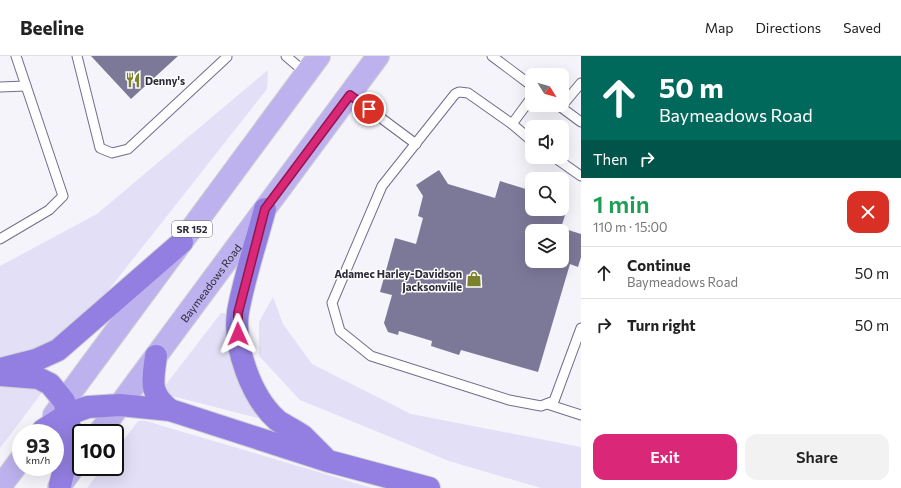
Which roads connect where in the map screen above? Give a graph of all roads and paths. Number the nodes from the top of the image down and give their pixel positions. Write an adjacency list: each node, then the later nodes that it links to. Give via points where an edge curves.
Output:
1 (16, 56): 11 (lane)
2 (76, 56): 3 (lane, via 100,148 112,153 128,149)
3 (226, 56)
4 (286, 56): 8 (lane)
5 (319, 56): 8 (main road, SR 152)
6 (378, 56): 13 (main road, Baymeadows Road)
7 (492, 56): 9 (lane)
8 (306, 73): 25 (main road, SR 152)
9 (525, 81)
10 (581, 83): 14 (lane)
11 (26, 86): 12 (lane); 24 (lane, via 63,196 50,210)
12 (0, 87)
13 (350, 95): 20 (lane); 23 (main road, Baymeadows Road)
14 (569, 96)
15 (525, 106): 18 (lane)
16 (568, 112): 17 (lane)
17 (581, 122)
18 (512, 124): 19 (lane); 20 (lane, via 468,93 459,92)
19 (525, 135)
20 (416, 144): 30 (lane, via 382,186 332,303 340,331 371,356 509,400 541,406)
21 (564, 164): 22 (lane)
22 (581, 176)
23 (265, 209): 27 (main road, Baymeadows Road); 37 (highway, via 238,313 238,334 243,360 252,385 266,408 278,420 302,436)
24 (0, 239)
25 (182, 242): 28 (highway, via 58,350 36,360); 32 (main road, SR 152)
26 (581, 328): 30 (lane, via 554,402)
27 (156, 356): 31 (main road, Baymeadows Road); 33 (highway, via 152,385 159,400)
28 (0, 369)
29 (0, 375): 32 (highway, via 38,378 50,384)
30 (546, 404): 34 (lane)
31 (120, 405): 32 (highway); 33 (highway); 36 (main road, Baymeadows Road)
32 (66, 407): 35 (highway); 41 (highway, via 71,442)
33 (170, 410): 37 (highway)
34 (581, 415)
35 (49, 424)
36 (106, 424)
37 (328, 461): 42 (highway)
38 (72, 469): 41 (main road)
39 (12, 471): 40 (main road)
40 (0, 487)
41 (59, 487)
42 (429, 488)

